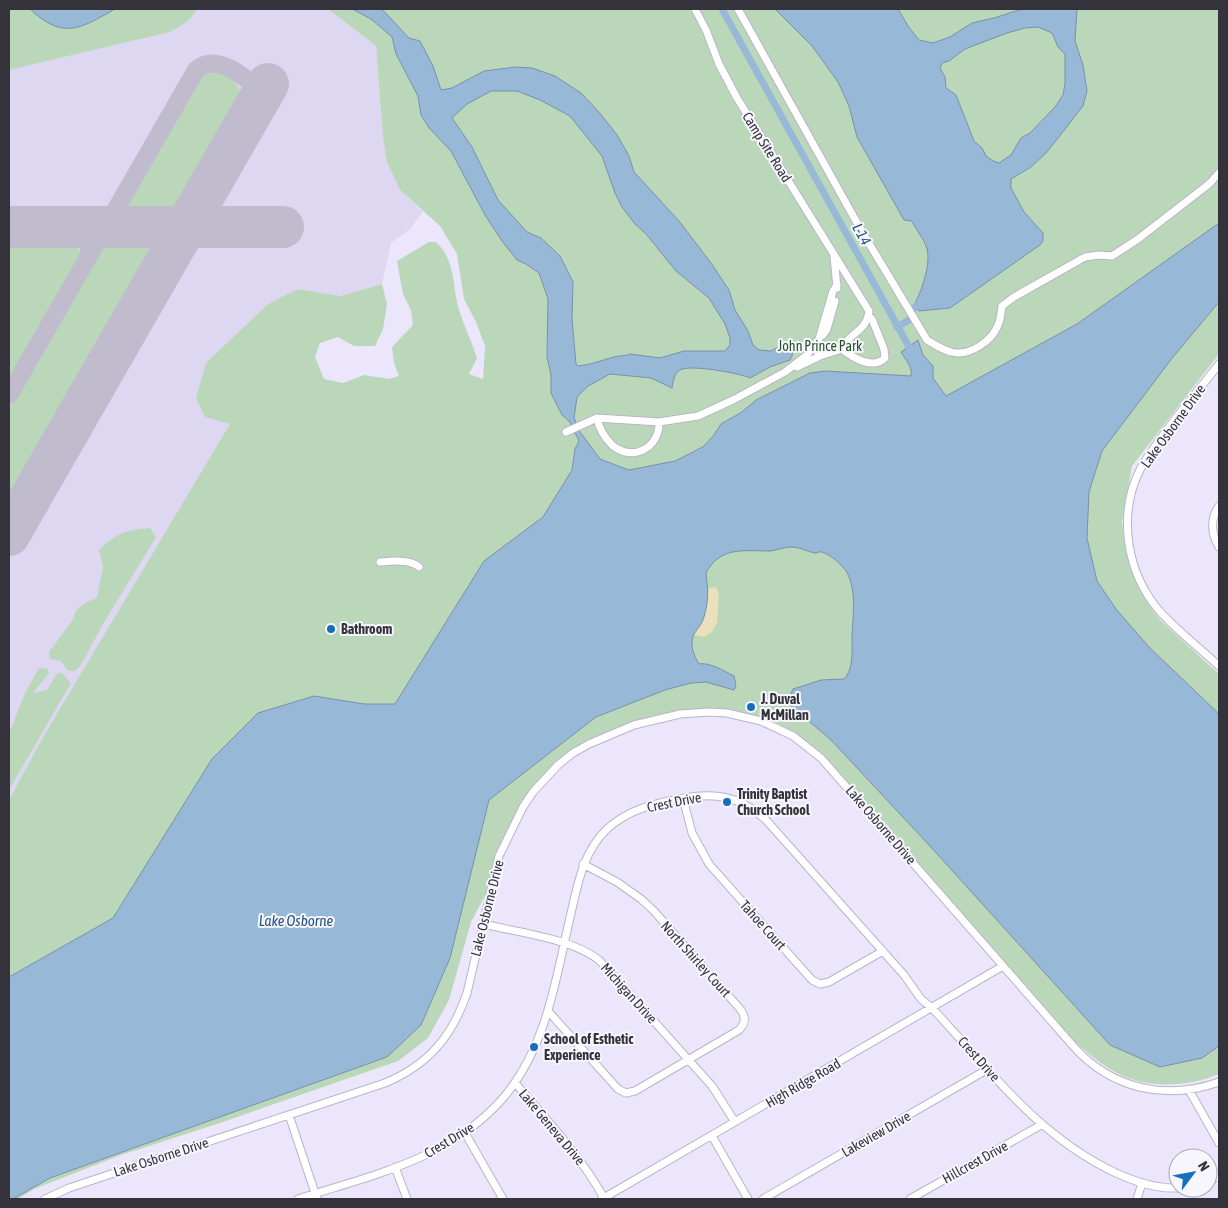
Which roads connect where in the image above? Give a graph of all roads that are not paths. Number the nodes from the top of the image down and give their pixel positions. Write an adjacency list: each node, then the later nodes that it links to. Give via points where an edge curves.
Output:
1 (695, 9): 4 (street, Camp Site Road, via 737,98)
2 (738, 9): 3 (street, via 861,230 927,340 953,353 972,350 988,341 998,325 1002,306 1014,297 1085,258 1112,256 1209,184)
3 (1219, 173)
4 (834, 256): 5 (street, Camp Site Road); 6 (street)
5 (837, 283): 6 (street, via 845,279); 8 (street, Camp Site Road, via 829,324)
6 (854, 287): 7 (street, via 866,304)
7 (868, 316): 9 (street, via 864,326); 9 (street, via 885,353 883,360 874,363 862,361)
8 (813, 346): 10 (street); 12 (street, Camp Site Road, via 807,355)
9 (842, 349): 10 (street)
10 (820, 356): 12 (street)
11 (1219, 364): 20 (street, Lake Osborne Drive, via 1168,429 1138,474 1127,528 1134,567 1150,598)
12 (785, 372): 14 (street, Camp Site Road, via 698,416)
13 (597, 418): 14 (street, Camp Site Road); 14 (street, via 612,445 631,452 645,450 652,444 657,436); 15 (street, Camp Site Road)
14 (658, 422)
15 (566, 432)
16 (1219, 506): 17 (street, via 1212,525)
17 (1219, 547)
18 (380, 562): 19 (street, via 408,562)
19 (420, 567)
20 (1219, 666)
21 (683, 798): 22 (street, Crest Drive, via 642,807 618,821 598,840); 25 (street, Crest Drive, via 706,795 728,798 758,812); 25 (street, Tahoe Court, via 692,833 709,864 812,980 820,984 829,982)
22 (583, 864): 24 (street, Crest Drive); 29 (street, North Shirley Court, via 622,886 647,905 744,1014 744,1023 739,1030)
23 (483, 924): 24 (street, Michigan Drive); 26 (street, Lake Osborne Drive, via 499,856 523,807 558,765 589,744 634,725 680,714 727,713 778,728 822,758); 34 (street, Lake Osborne Drive, via 462,1008 447,1035 430,1055 395,1079)
24 (564, 943): 28 (street, Crest Drive); 29 (street, Michigan Drive, via 584,950 600,961)
25 (883, 951): 27 (street, Crest Drive)
26 (1003, 966): 27 (street, High Ridge Road); 33 (street, Lake Osborne Drive, via 1077,1050 1101,1070 1122,1082 1148,1089)
27 (932, 1008): 30 (street, Crest Drive); 35 (street, High Ridge Road)
28 (548, 1011): 29 (street, via 621,1092 635,1091); 32 (street, Crest Drive, via 532,1055)
29 (689, 1060): 35 (street, Michigan Drive, via 712,1086)
30 (988, 1069): 36 (street, Crest Drive); 50 (street, Lakeview Drive)
31 (1219, 1082): 33 (street, Lake Osborne Drive)
32 (515, 1083): 37 (street, Crest Drive, via 493,1109); 48 (street, Lake Geneva Drive, via 573,1149)
33 (1189, 1090): 39 (street)
34 (289, 1115): 43 (street); 44 (street, Lake Osborne Drive, via 69,1188)
35 (735, 1122): 38 (street, High Ridge Road)
36 (1041, 1125): 41 (street, Crest Drive, via 1089,1159); 51 (street, Hillcrest Drive)
37 (465, 1133): 40 (street, Crest Drive, via 433,1152); 47 (street)
38 (712, 1136): 48 (street, High Ridge Road); 49 (street)
39 (1219, 1143)
40 (395, 1167): 43 (street, Crest Drive); 46 (street)
41 (1142, 1183): 42 (street, Crest Drive); 52 (street)
42 (1168, 1188)
43 (316, 1196): 45 (street, Crest Drive)
44 (45, 1199)
45 (298, 1199)
46 (407, 1199)
47 (503, 1199)
48 (603, 1199)
49 (748, 1199)
50 (763, 1199)
51 (910, 1199)
52 (1137, 1199)

